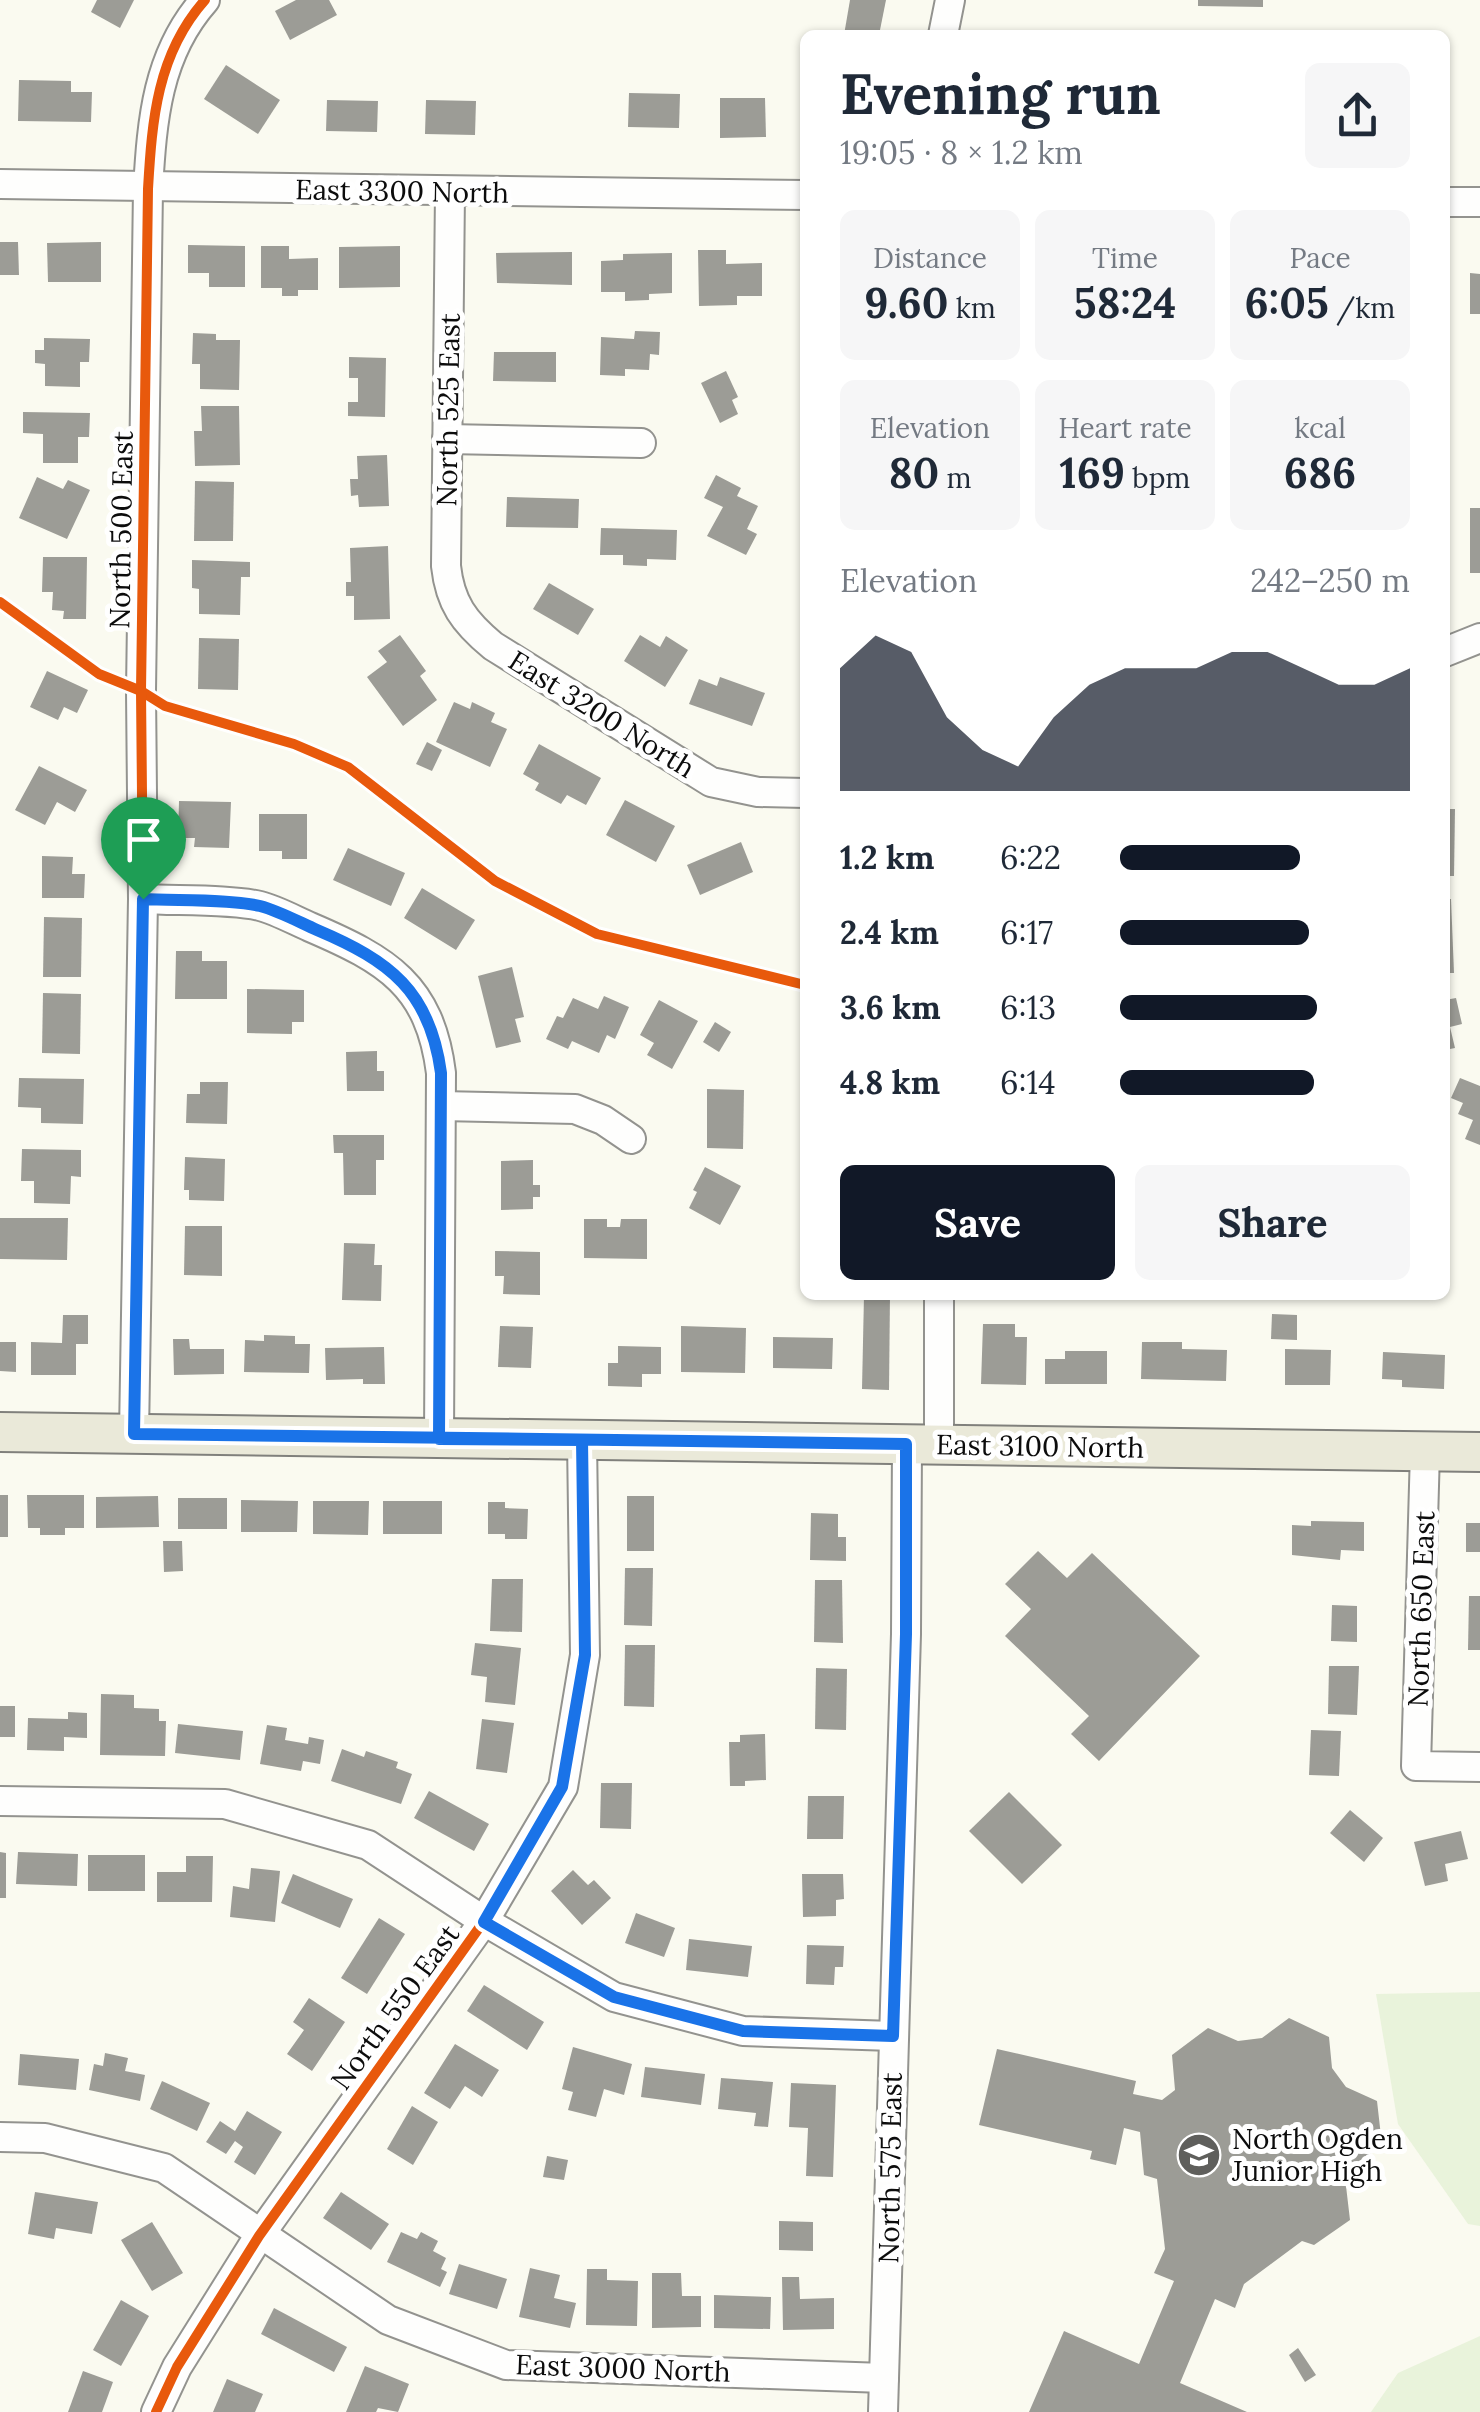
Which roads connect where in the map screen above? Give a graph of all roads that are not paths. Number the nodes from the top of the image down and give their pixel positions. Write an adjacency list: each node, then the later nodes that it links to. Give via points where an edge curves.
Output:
1 (205, 0): 5 (street, North 500 East, via 180,35 158,89)
2 (950, 0): 3 (street)
3 (944, 30)
4 (0, 184): 5 (street, East 3300 North)
5 (148, 188): 6 (street, East 3300 North); 14 (street, North 500 East)
6 (450, 192): 7 (street, East 3300 North); 10 (street, North 525 East)
7 (800, 196)
8 (1450, 202): 9 (street)
9 (1480, 202)
10 (447, 439): 11 (street); 12 (street, North 525 East, via 446,566 452,598)
11 (640, 443)
12 (467, 624): 13 (street, East 3200 North, via 710,782)
13 (800, 794)
14 (143, 899): 15 (street, via 259,906 384,964 418,999 438,1048); 19 (street, North 500 East)
15 (441, 1106): 16 (street, via 574,1109); 20 (street)
16 (631, 1139)
17 (939, 1300): 22 (street, North 575 East)
18 (0, 1432): 19 (main road, East 3100 North)
19 (134, 1434): 20 (main road, East 3100 North)
20 (439, 1439): 21 (main road, East 3100 North)
21 (582, 1440): 22 (main road, East 3100 North); 27 (street, North 550 East, via 585,1655 562,1787)
22 (923, 1445): 23 (main road, East 3100 North); 28 (street, North 575 East, via 906,1634)
23 (1426, 1451): 24 (main road, East 3100 North); 25 (street, North 650 East, via 1416,1766)
24 (1480, 1452)
25 (1480, 1766)
26 (0, 1801): 27 (street, via 225,1804 368,1844)
27 (484, 1922): 28 (street, via 614,1997 743,2031); 30 (street, North 550 East)
28 (893, 2036): 31 (street, North 575 East)
29 (0, 2137): 30 (street, East 3000 North, via 45,2138 164,2168)
30 (259, 2236): 31 (street, East 3000 North, via 388,2320 506,2366); 32 (street)
31 (884, 2378): 33 (street, North 575 East)
32 (156, 2412)
33 (883, 2412)

